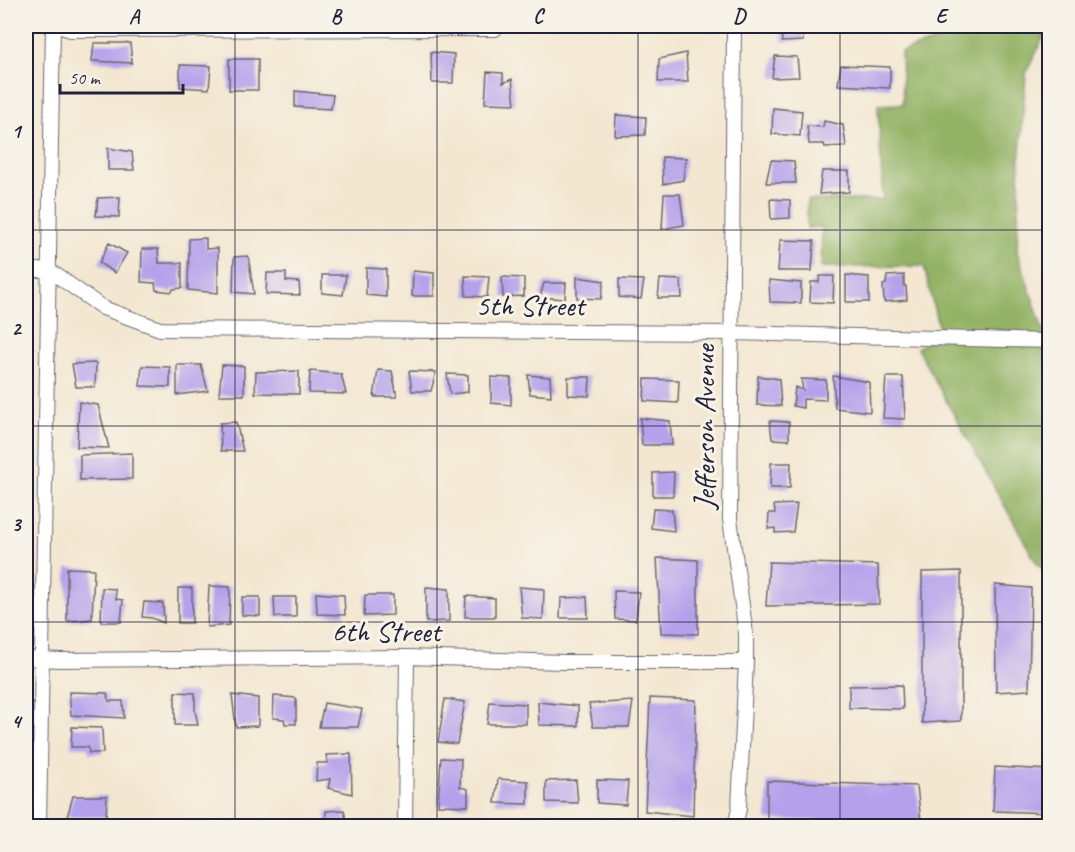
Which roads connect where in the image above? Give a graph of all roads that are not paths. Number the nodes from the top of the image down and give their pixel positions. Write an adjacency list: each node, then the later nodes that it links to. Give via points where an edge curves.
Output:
1 (53, 26): 6 (street)
2 (58, 26): 4 (street, via 71,30)
3 (734, 26): 7 (street, Jefferson Avenue)
4 (495, 29)
5 (26, 270): 6 (street)
6 (49, 270): 7 (street, 5th Street, via 103,308 160,329); 11 (street)
7 (731, 333): 8 (street, 5th Street); 12 (street, Jefferson Avenue, via 730,519 746,634)
8 (1050, 341)
9 (407, 657): 11 (street, 6th Street); 12 (street, 6th Street); 14 (street)
10 (26, 658): 11 (street, 6th Street)
11 (42, 659): 13 (street)
12 (746, 663): 15 (street, Jefferson Avenue)
13 (39, 826)
14 (405, 826)
15 (735, 826)

